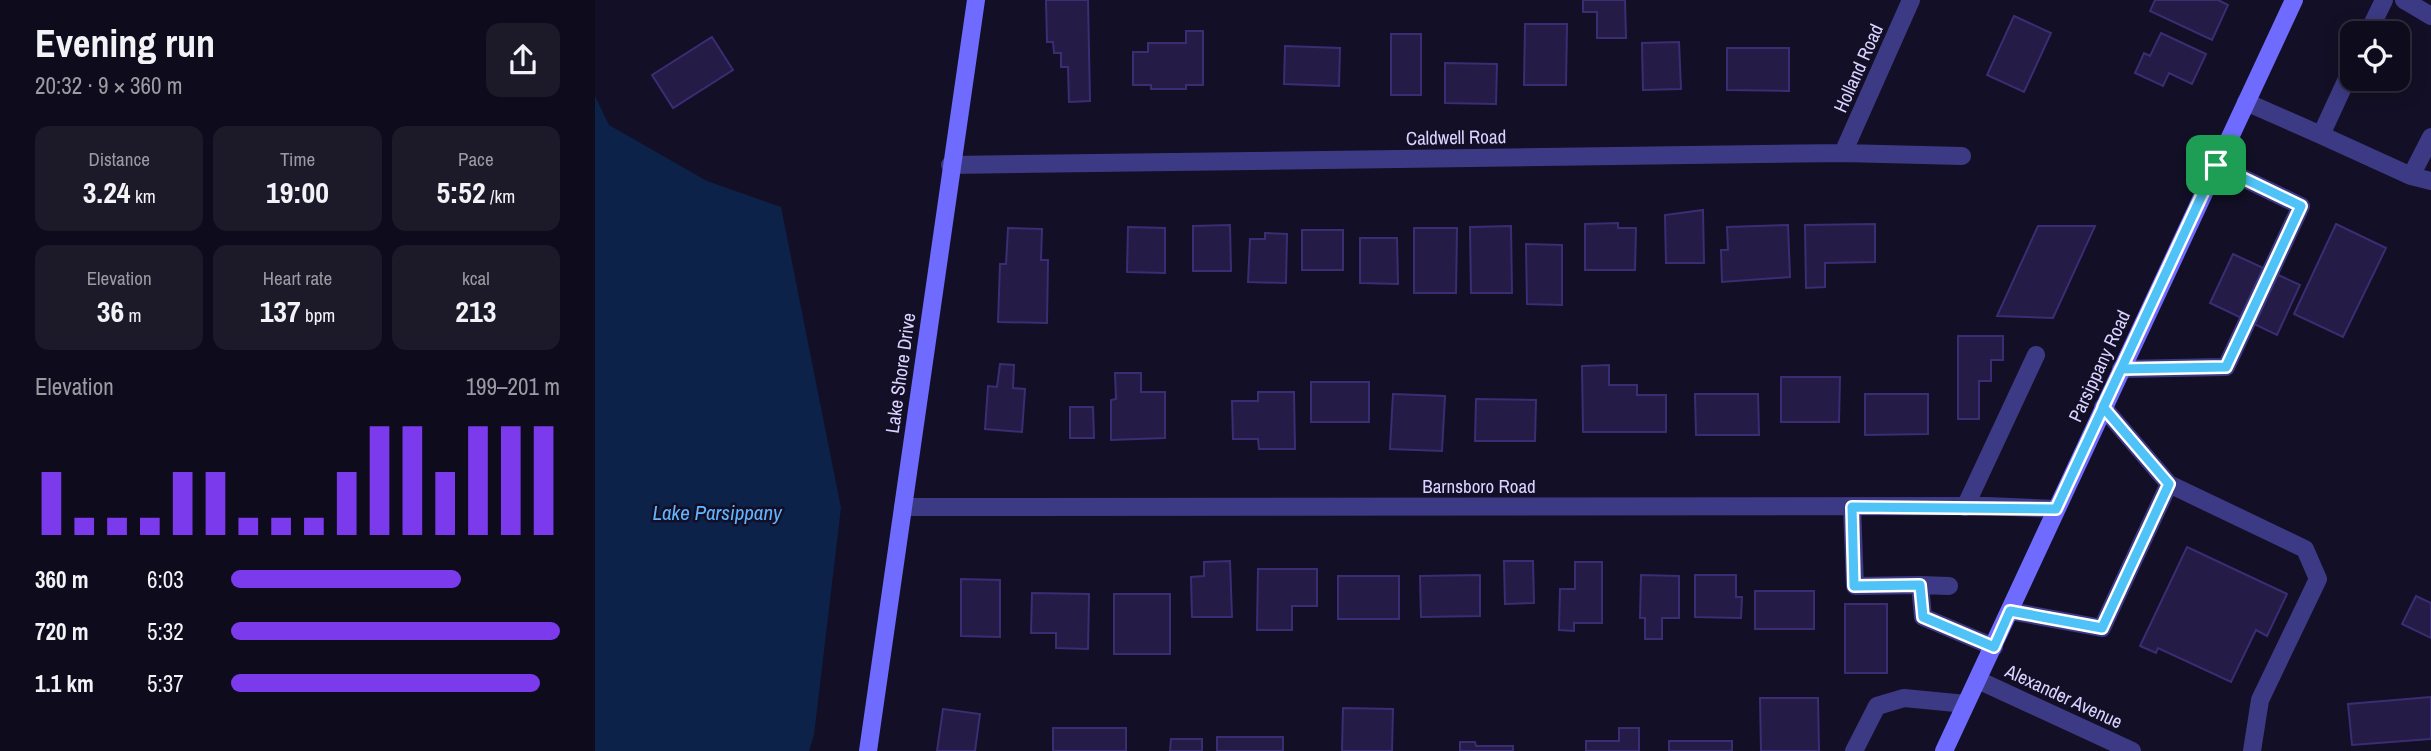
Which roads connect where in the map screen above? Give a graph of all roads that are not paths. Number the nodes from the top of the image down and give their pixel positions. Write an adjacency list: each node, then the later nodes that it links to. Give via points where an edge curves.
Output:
1 (976, 0): 14 (main road, Lake Shore Drive)
2 (1911, 0): 12 (street, Holland Road)
3 (2294, 0): 9 (main road, Parsippany Road)
4 (2384, 0): 7 (street)
5 (2404, 0): 6 (street)
6 (2431, 16)
7 (2374, 21)
8 (2341, 91): 10 (street)
9 (2246, 102): 10 (street); 15 (main road, Parsippany Road)
10 (2321, 135): 16 (street)
11 (2431, 137): 16 (street)
12 (1843, 153): 13 (street, Caldwell Road); 14 (street, Caldwell Road)
13 (1962, 156)
14 (950, 165): 22 (main road, Lake Shore Drive)
15 (2216, 165): 19 (main road, Parsippany Road); 19 (street, via 2301,206 2226,367)
16 (2411, 176): 17 (street)
17 (2431, 181)
18 (2036, 355): 24 (street)
19 (2121, 369): 20 (main road, Parsippany Road)
20 (2103, 407): 21 (street); 25 (main road, Parsippany Road)
21 (2169, 484): 28 (street, via 2102,628); 36 (street, via 2305,549 2318,579 2260,701)
22 (903, 507): 23 (street, Barnsboro Road); 32 (main road, Lake Shore Drive)
23 (1852, 507): 24 (street, Barnsboro Road); 26 (street, via 1854,586)
24 (1965, 507): 25 (street, Barnsboro Road)
25 (2056, 509): 28 (main road, Parsippany Road)
26 (1920, 585): 27 (street); 29 (street, via 1923,617)
27 (1949, 586)
28 (2010, 611): 29 (main road, Parsippany Road)
29 (1994, 647): 30 (main road, Parsippany Road)
30 (1979, 680): 31 (main road, Parsippany Road); 35 (street, Alexander Avenue)
31 (1966, 704): 33 (street, via 1904,698 1877,706); 34 (main road, Parsippany Road)
32 (868, 751)
33 (1854, 751)
34 (1944, 751)
35 (2132, 751)
36 (2252, 751)

